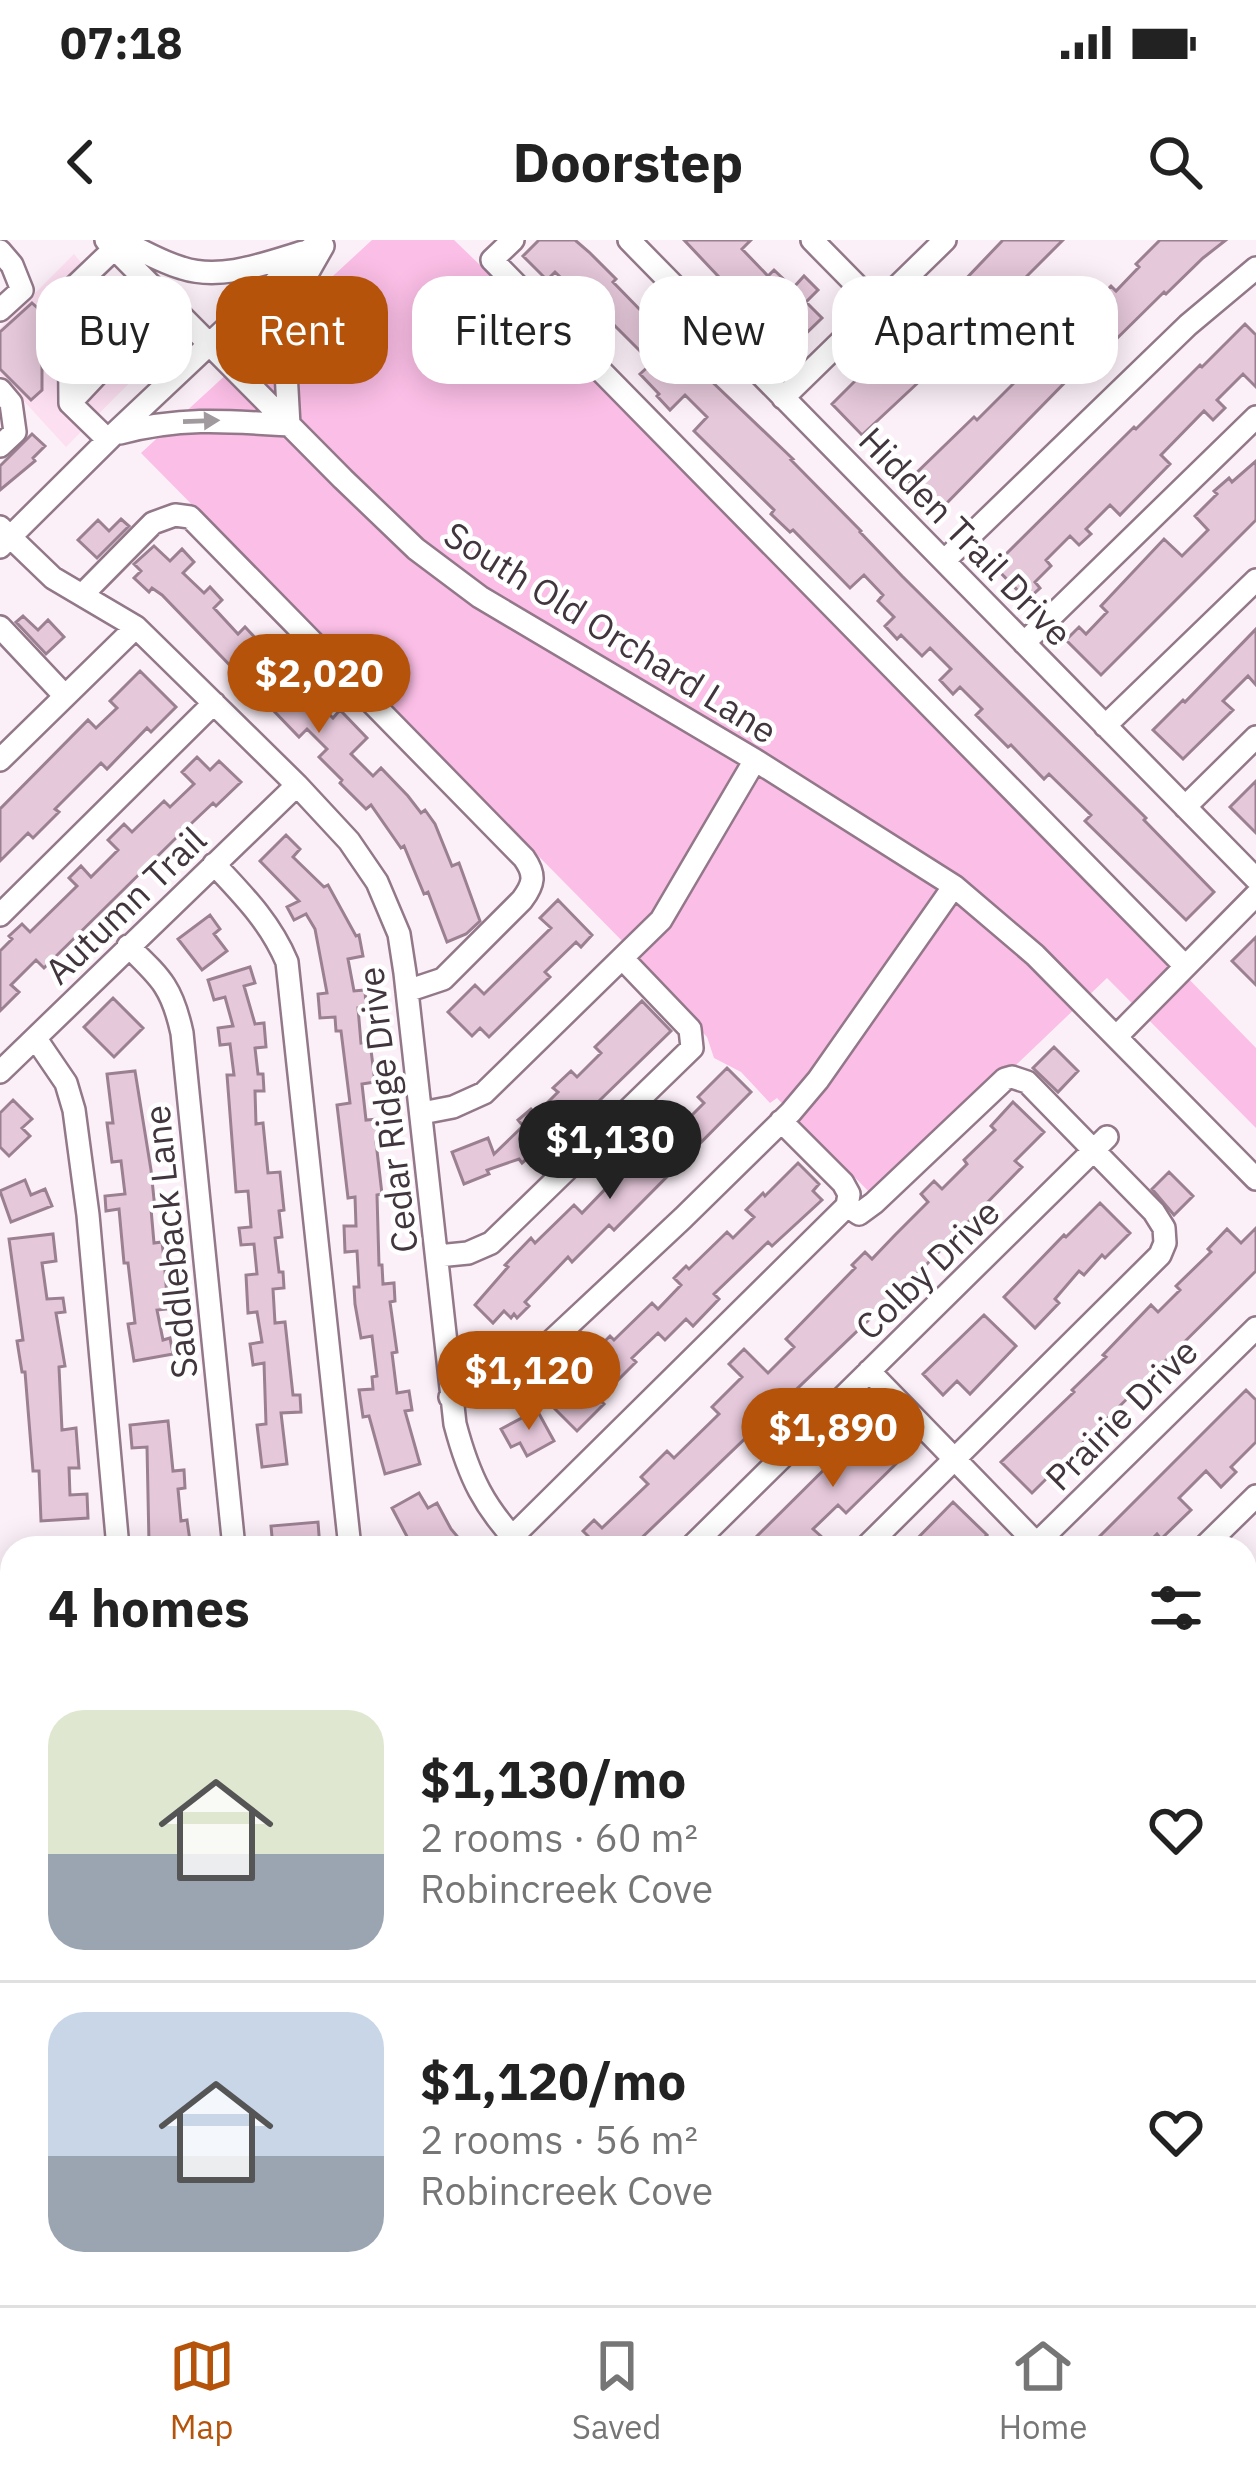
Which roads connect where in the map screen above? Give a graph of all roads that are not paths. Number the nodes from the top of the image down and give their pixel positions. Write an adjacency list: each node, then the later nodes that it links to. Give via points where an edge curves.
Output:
1 (513, 240): 46 (street, via 492,260)
2 (629, 240): 18 (street, Hidden Trail Drive)
3 (812, 240): 10 (street)
4 (945, 240): 11 (street)
5 (114, 243): 6 (street, via 204,273); 9 (street); 13 (street, South Old Orchard Lane)
6 (318, 243): 13 (street); 21 (street, via 284,337)
7 (0, 251): 12 (street, via 22,290)
8 (1256, 268): 25 (street)
9 (84, 276)
10 (847, 276)
11 (910, 276)
12 (0, 310)
13 (209, 344): 21 (street, South Old Orchard Lane); 22 (street)
14 (832, 352): 18 (street)
15 (70, 384): 19 (street)
16 (88, 384): 19 (street)
17 (0, 390): 23 (street, via 15,431)
18 (783, 398): 25 (street, Hidden Trail Drive)
19 (70, 403): 22 (street)
20 (1256, 417): 30 (street)
21 (289, 425): 22 (street, one-way to 21, via 204,419); 36 (street, South Old Orchard Lane, via 416,549 480,597)
22 (111, 437): 24 (street)
23 (0, 446)
24 (4, 537): 27 (street, Cedar Ridge Drive)
25 (944, 561): 30 (street, Hidden Trail Drive)
26 (1256, 580): 33 (street)
27 (82, 595): 29 (street, Cedar Ridge Drive); 47 (street, via 153,524 190,517 524,858 533,871 522,900 443,979)
28 (0, 627): 31 (street)
29 (136, 627): 31 (street); 32 (street, Cedar Ridge Drive)
30 (1024, 643): 33 (street, Hidden Trail Drive)
31 (65, 696): 35 (street)
32 (214, 703): 37 (street, Cedar Ridge Drive); 43 (street)
33 (1105, 726): 38 (street, Hidden Trail Drive)
34 (1256, 737): 38 (street)
35 (0, 760)
36 (755, 760): 41 (street, South Old Orchard Lane); 45 (street, via 661,920)
37 (297, 785): 39 (street, Autumn Trail); 47 (street, Cedar Ridge Drive, via 377,882 399,934)
38 (1185, 807): 40 (street, Hidden Trail Drive)
39 (214, 864): 44 (street, Autumn Trail); 64 (street, via 275,935 287,962)
40 (1256, 879)
41 (954, 886): 48 (street, South Old Orchard Lane); 52 (street)
42 (1256, 895): 46 (street)
43 (0, 914)
44 (128, 946): 49 (street, Autumn Trail); 63 (street, Saddleback Lane, via 176,1003 182,1033)
45 (623, 959): 51 (street, via 484,1093); 56 (street, via 690,1029 692,1048 491,1243)
46 (1185, 966): 48 (street)
47 (407, 991): 51 (street, Cedar Ridge Drive)
48 (1116, 1037): 54 (street, South Old Orchard Lane)
49 (36, 1039): 50 (street, Autumn Trail); 62 (street, via 74,1110)
50 (0, 1072)
51 (422, 1113): 56 (street, Cedar Ridge Drive)
52 (782, 1121): 55 (street, via 843,1184); 59 (street, via 512,1378)
53 (1101, 1144): 55 (street, via 1028,1082 1006,1078 874,1203 859,1214); 58 (street, Colby Drive); 60 (street, via 1164,1228 1160,1255)
54 (1256, 1179)
55 (847, 1206): 66 (street)
56 (438, 1256): 59 (street, Cedar Ridge Drive)
57 (1256, 1328): 70 (street, Prairie Drive)
58 (869, 1371): 60 (street); 67 (street, Colby Drive)
59 (450, 1396): 65 (street, Cedar Ridge Drive, via 466,1468)
60 (955, 1460): 68 (street); 69 (street)
61 (1256, 1496): 71 (street)
62 (117, 1536)
63 (233, 1536)
64 (349, 1536)
65 (511, 1536)
66 (526, 1536)
67 (702, 1536)
68 (877, 1536)
69 (1025, 1536)
70 (1044, 1536)
71 (1215, 1536)

